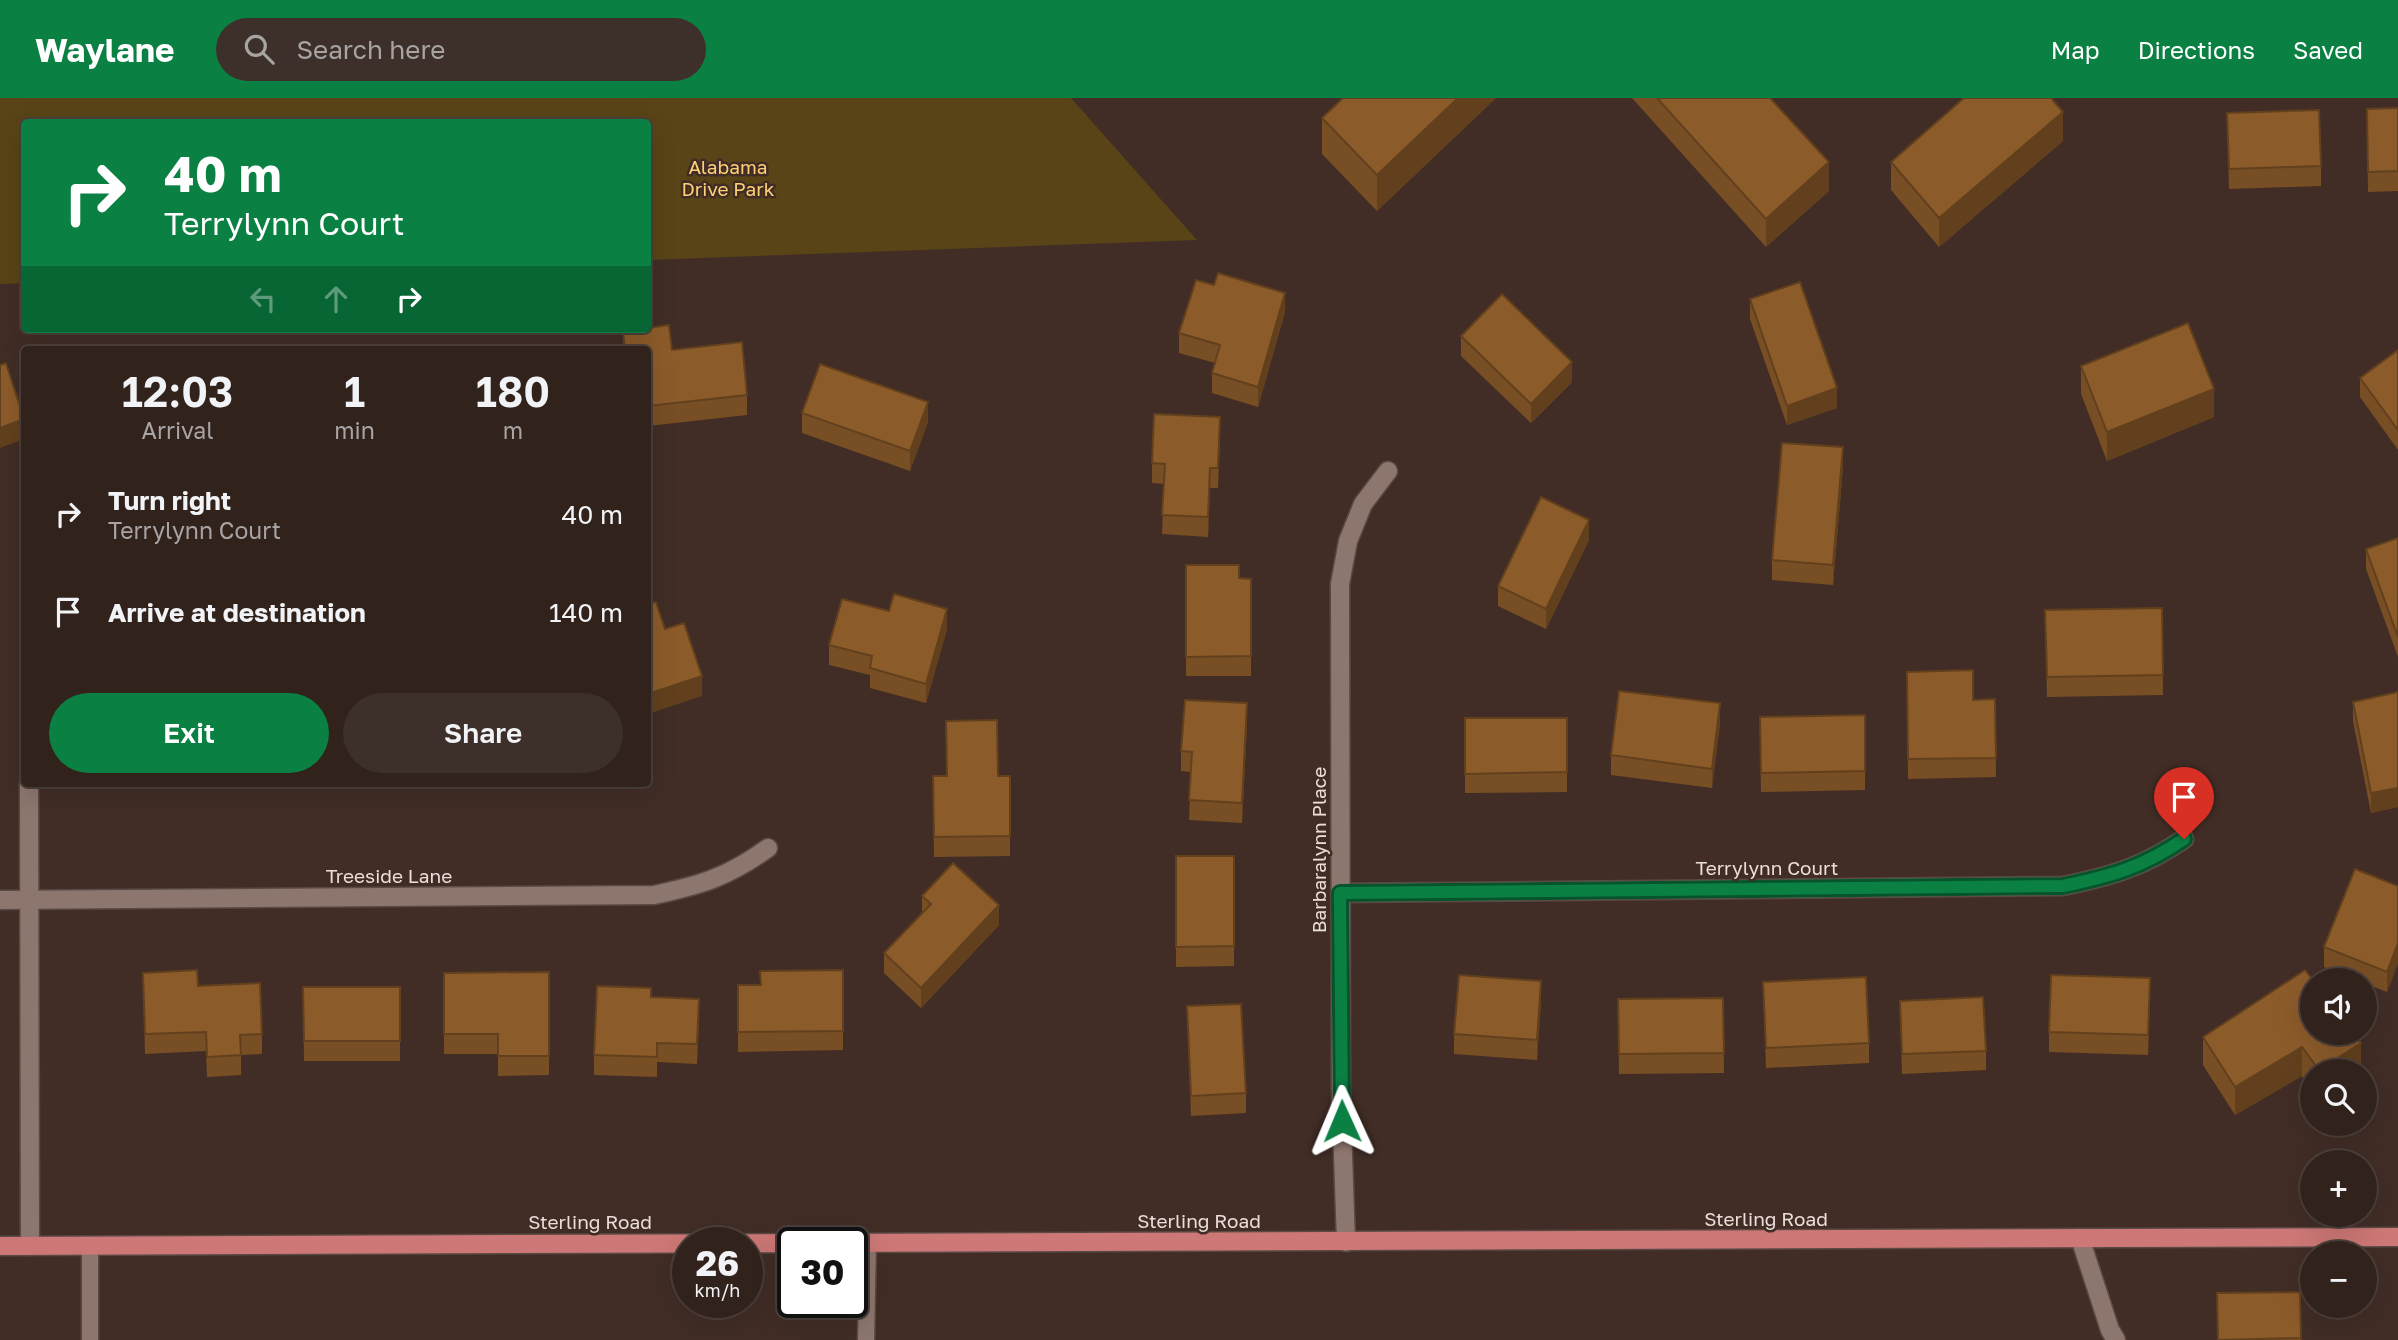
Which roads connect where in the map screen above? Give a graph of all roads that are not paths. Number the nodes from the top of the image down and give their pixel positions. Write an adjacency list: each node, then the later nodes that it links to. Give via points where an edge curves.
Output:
1 (1388, 471): 5 (street, Barbaralynn Place, via 1363,504 1348,541 1340,584)
2 (29, 787): 7 (street)
3 (2184, 839): 5 (street, Terrylynn Court, via 2113,876 2063,886)
4 (768, 848): 7 (street, Treeside Lane, via 700,886 654,895)
5 (1340, 893): 12 (street, Barbaralynn Place)
6 (0, 900): 7 (street, Treeside Lane)
7 (29, 900): 14 (street)
8 (2398, 1237): 9 (main road, Sterling Road)
9 (2080, 1238): 12 (main road, Sterling Road); 19 (street)
10 (777, 1242): 15 (main road, Sterling Road)
11 (868, 1242): 12 (main road, Sterling Road)
12 (1346, 1242)
13 (0, 1246): 14 (main road, Sterling Road)
14 (30, 1246): 15 (main road, Sterling Road)
15 (90, 1246): 17 (lane)
16 (866, 1318): 18 (lane)
17 (90, 1340)
18 (866, 1340)
19 (2116, 1340)

